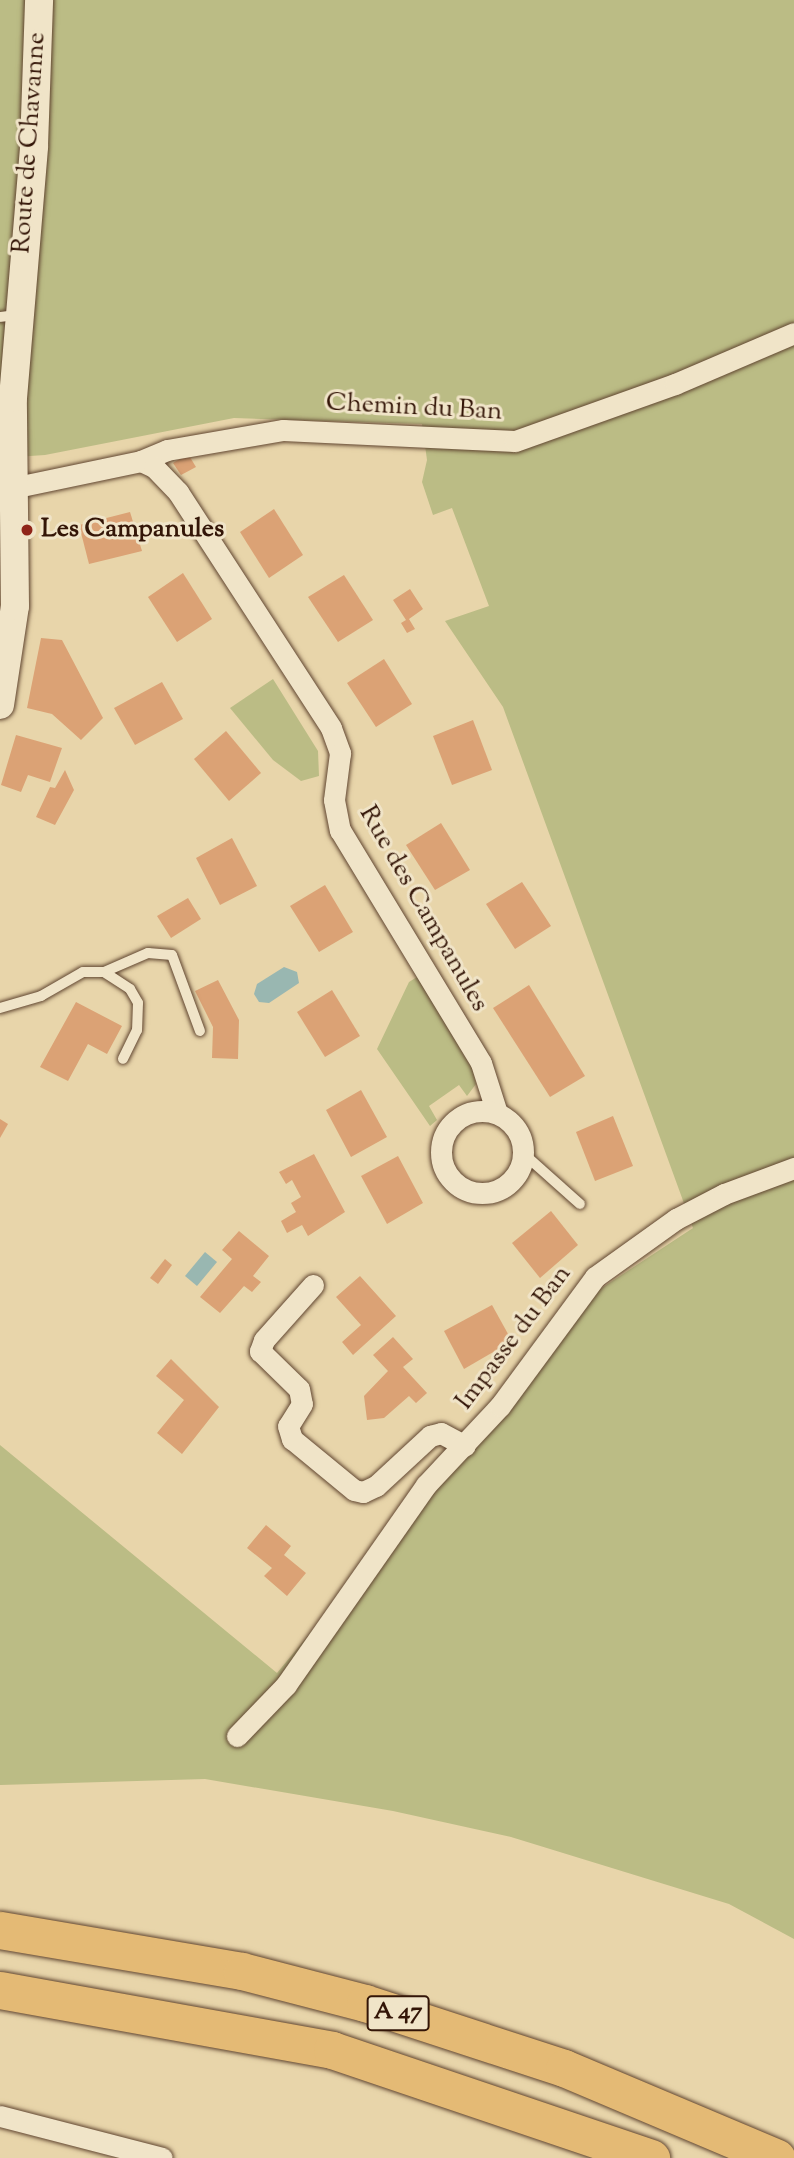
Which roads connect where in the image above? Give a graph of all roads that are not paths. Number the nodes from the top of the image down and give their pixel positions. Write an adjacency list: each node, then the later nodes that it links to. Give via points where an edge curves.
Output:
1 (39, 0): 2 (main road, Route de Chavanne, via 34,146)
2 (9, 316): 5 (main road, Route de Chavanne)
3 (794, 333): 4 (street, Chemin du Ban, via 675,384 516,441 283,430 167,450)
4 (141, 461): 5 (street); 11 (street, Rue des Campanules, via 154,467 178,492 331,728 340,753 334,800 340,830 481,1063)
5 (6, 480): 6 (main road, Route de Chavanne, via 15,606)
6 (0, 705)
7 (104, 972): 8 (lane, via 83,972 41,996); 9 (lane, via 148,953 172,955 184,998); 10 (lane, via 130,989 138,1003 137,1030)
8 (0, 1008)
9 (200, 1031)
10 (123, 1059)
11 (497, 1113): 12 (street, Rue des Campanules, via 517,1129); 12 (street, via 470,1112 448,1128 441,1155 452,1180 476,1193 503,1188 513,1180)
12 (524, 1154): 14 (lane)
13 (794, 1168): 16 (street, Impasse du Ban, via 724,1194 676,1219 595,1277)
14 (580, 1204)
15 (313, 1285): 16 (street, Impasse du Ban, via 264,1340 260,1351 299,1389 302,1404 288,1426 292,1439 354,1490 363,1492 376,1486 430,1436 452,1436)
16 (465, 1446): 17 (street, Impasse du Ban, via 426,1485 293,1676)
17 (237, 1736)
18 (0, 1930): 23 (highway, A 47, via 242,1971 377,2007 564,2067)
19 (0, 1990): 22 (highway, A 47, via 332,2050)
20 (0, 2116): 21 (street)
21 (162, 2158)
22 (651, 2158)
23 (777, 2158)

